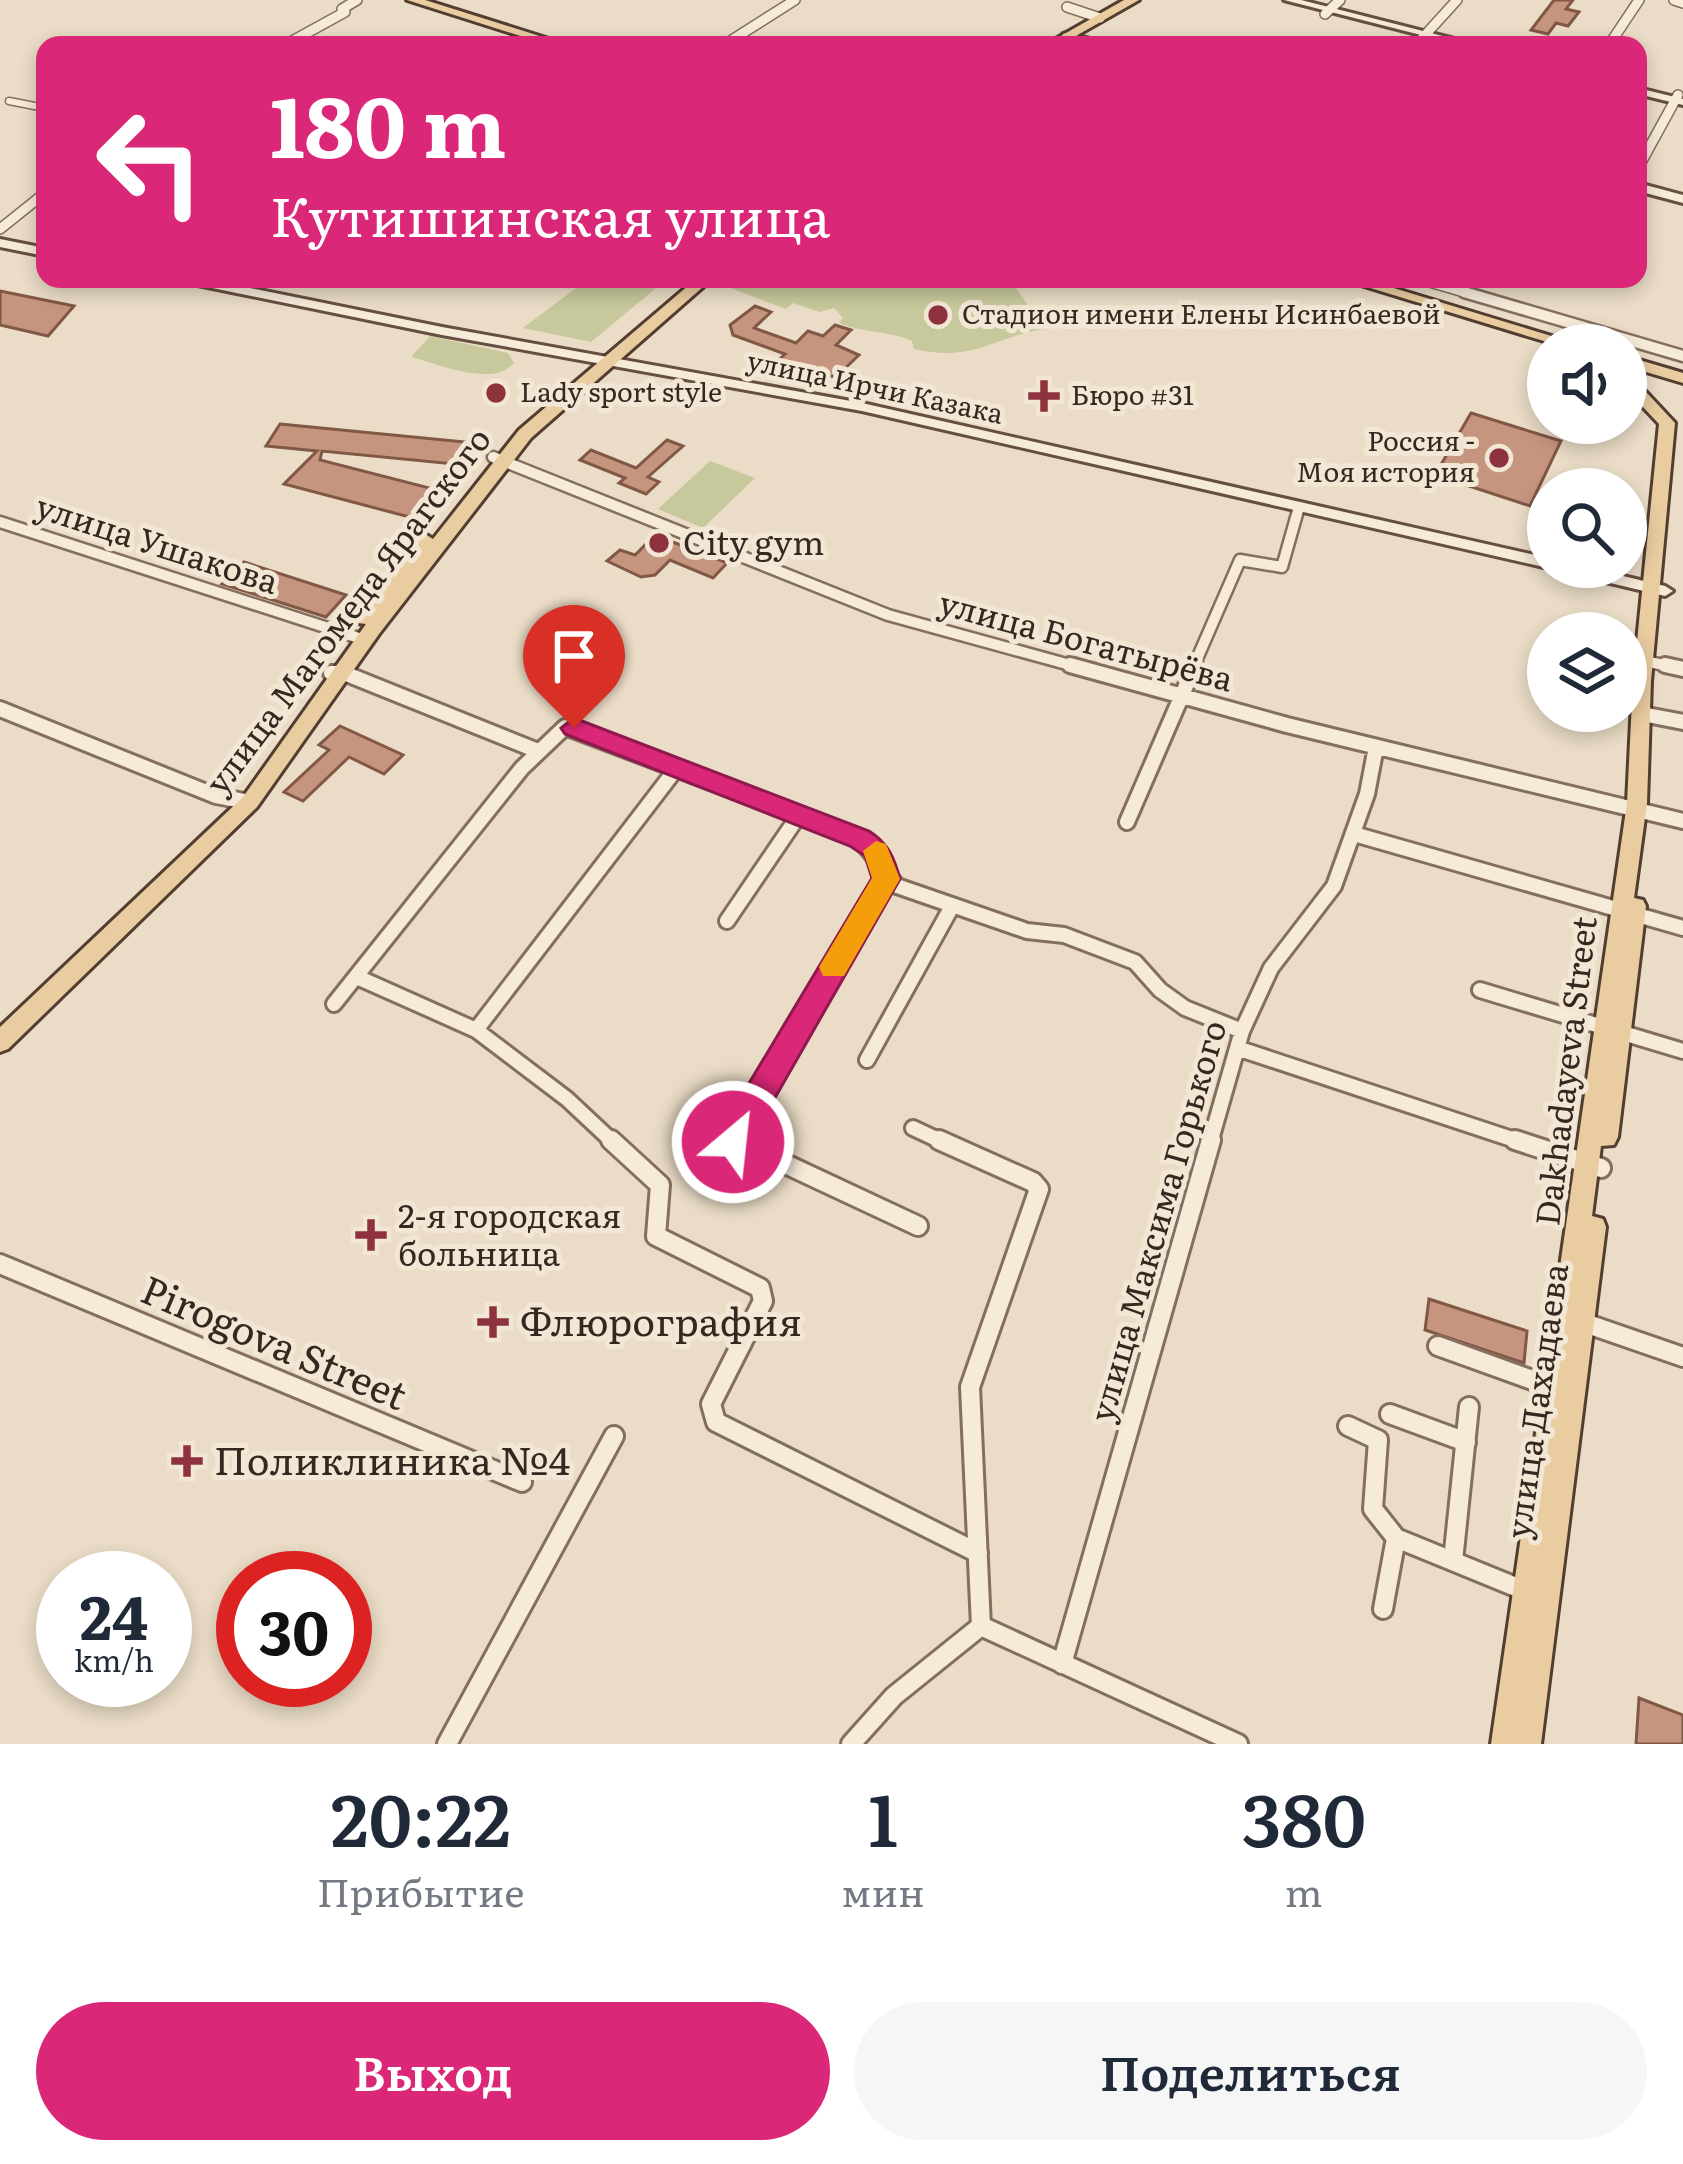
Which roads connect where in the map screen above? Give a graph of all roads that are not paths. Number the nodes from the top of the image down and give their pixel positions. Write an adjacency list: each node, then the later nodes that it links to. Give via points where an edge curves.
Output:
1 (357, 0): 17 (street)
2 (394, 0): 16 (main road)
3 (413, 0): 16 (main road)
4 (795, 0): 20 (street)
5 (1133, 0): 15 (main road)
6 (1267, 0): 14 (main road)
7 (1289, 0): 14 (main road)
8 (1340, 0): 14 (street)
9 (1457, 0): 24 (street)
10 (1639, 0): 25 (street)
11 (1674, 0): 12 (street)
12 (1683, 3)
13 (1067, 7): 15 (street)
14 (1327, 12): 22 (main road); 23 (main road)
15 (1100, 18): 21 (main road)
16 (483, 25): 18 (main road); 19 (main road)
17 (302, 36)
18 (516, 36)
19 (526, 36)
20 (738, 36)
21 (1067, 36)
22 (1411, 36)
23 (1412, 36)
24 (1424, 36)
25 (1615, 36)
26 (1647, 90): 27 (main road)
27 (1680, 98): 30 (street)
28 (9, 101): 29 (street)
29 (36, 106)
30 (1647, 153)
31 (1647, 189): 32 (main road)
32 (1683, 199)
33 (36, 200): 34 (street)
34 (0, 229)
35 (0, 243): 36 (main road)
36 (36, 250)
37 (234, 288): 46 (main road, улица Ирчи Казака)
38 (678, 288): 46 (main road, улица Магомеда Ярагского)
39 (693, 288): 46 (main road, улица Магомеда Ярагского)
40 (1356, 288): 44 (main road)
41 (1379, 288): 43 (main road)
42 (1466, 288): 45 (street)
43 (1527, 331)
44 (1527, 340)
45 (1683, 356)
46 (598, 360): 51 (main road, улица Магомеда Ярагского); 52 (main road, улица Ирчи Казака, via 862,406)
47 (1647, 371): 48 (main road)
48 (1683, 382)
49 (1647, 397): 50 (main road)
50 (1678, 421): 56 (main road)
51 (498, 458): 57 (main road, улица Магомеда Ярагского); 61 (street, улица Богатырёва, via 888,615)
52 (1299, 507): 54 (main road, улица Ирчи Казака); 61 (street, via 1282,567 1240,560)
53 (0, 522): 57 (street, улица Ушакова)
54 (1527, 558)
55 (1647, 587): 56 (main road)
56 (1659, 590): 58 (main road)
57 (358, 638): 60 (main road, улица Магомеда Ярагского)
58 (1650, 662): 59 (street); 63 (main road)
59 (1683, 669)
60 (338, 673): 66 (street); 68 (main road, улица Магомеда Ярагского)
61 (1181, 695): 65 (street, улица Богатырёва); 72 (street)
62 (0, 709): 68 (street)
63 (1648, 714): 64 (street); 69 (main road)
64 (1683, 722)
65 (1376, 747): 69 (street, улица Богатырёва); 73 (street, улица Максима Горького)
66 (538, 751): 67 (street, via 557,730 574,728); 79 (street)
67 (676, 769): 70 (street); 83 (street)
68 (243, 801): 82 (main road, улица Магомеда Ярагского); 86 (main road, улица Магомеда Ярагского)
69 (1642, 813): 71 (street, улица Богатырёва); 76 (main road, Dakhadayeva Street)
70 (799, 815): 74 (street, via 874,848); 77 (street)
71 (1683, 821)
72 (1127, 822)
73 (1354, 834): 76 (street); 85 (street, улица Максима Горького, via 1334,886 1270,968)
74 (886, 879): 75 (street); 91 (street, via 733,1142)
75 (951, 908): 85 (street, via 1064,934 1136,962 1160,990); 88 (street)
76 (1627, 911): 78 (street); 84 (main road, Dakhadayeva Street)
77 (727, 921)
78 (1683, 928)
79 (357, 977): 81 (street); 83 (street)
80 (1480, 990): 84 (street)
81 (334, 1004)
82 (0, 1022)
83 (476, 1030): 104 (street, via 659,1185 656,1236 764,1294 711,1405 716,1422)
84 (1612, 1030): 87 (street); 90 (main road, Dakhadayeva Street)
85 (1241, 1040): 90 (street); 109 (street, улица Максима Горького)
86 (0, 1042)
87 (1683, 1051)
88 (867, 1060)
89 (913, 1128): 104 (street, via 1033,1182 1039,1199 970,1387)
90 (1595, 1166): 93 (main road, Dakhadayeva Street)
91 (918, 1226)
92 (0, 1264): 102 (street, Pirogova Street)
93 (1574, 1319): 95 (street); 96 (main road, Dakhadayeva Street)
94 (1438, 1346): 96 (street)
95 (1683, 1358)
96 (1563, 1391): 106 (main road, Dakhadayeva Street)
97 (1469, 1407): 101 (street)
98 (1390, 1414): 101 (street)
99 (1348, 1426): 103 (street, via 1378,1440 1373,1509)
100 (614, 1436): 110 (street)
101 (1466, 1442): 105 (street)
102 (522, 1482)
103 (1396, 1538): 105 (street); 107 (street)
104 (978, 1553): 108 (street)
105 (1453, 1561): 106 (street)
106 (1535, 1594): 113 (main road, Dakhadayeva Street); 114 (main road)
107 (1383, 1609)
108 (982, 1627): 109 (street); 111 (street, via 894,1696)
109 (1062, 1664): 112 (street)
110 (447, 1744)
111 (851, 1744)
112 (1238, 1744)
113 (1506, 1744)
114 (1526, 1744)

